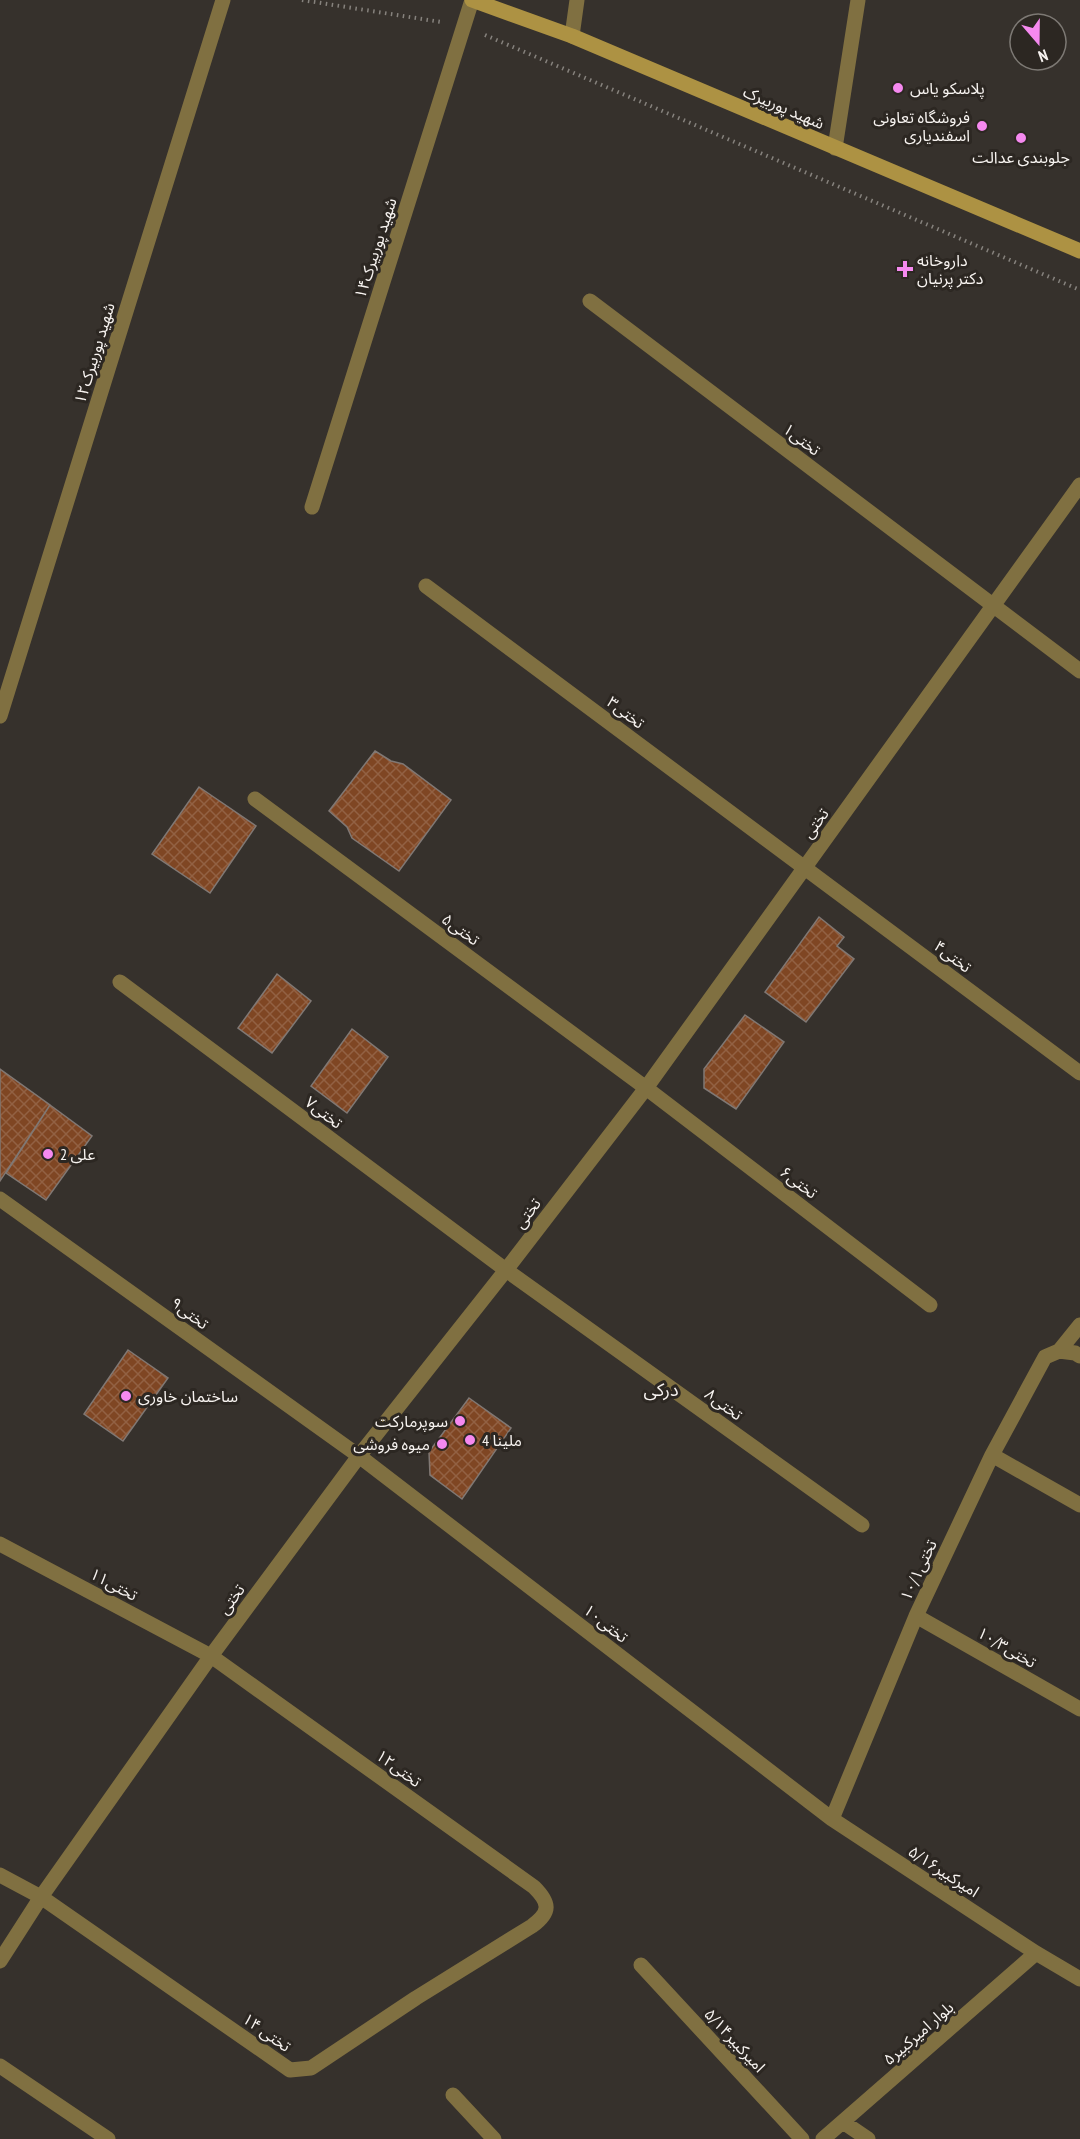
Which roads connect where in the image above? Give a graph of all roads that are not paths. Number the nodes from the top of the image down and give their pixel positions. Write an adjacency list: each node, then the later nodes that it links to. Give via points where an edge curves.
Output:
1 (223, 0): 14 (street, شهید پوربیرک۱۲)
2 (472, 0): 5 (street, شهید پوربیرک); 10 (street, شهید پوربیرک۱۴)
3 (576, 0): 5 (street)
4 (858, 0): 6 (street)
5 (572, 36): 6 (street, شهید پوربیرک)
6 (835, 148): 7 (street, شهید پوربیرک)
7 (1080, 251)
8 (590, 301): 12 (street, تختی۱)
9 (1080, 485): 12 (street, تختی)
10 (312, 507)
11 (426, 586): 16 (street, تختی۳)
12 (992, 606): 13 (street, تختی۱); 16 (street, تختی)
13 (1080, 671)
14 (0, 716)
15 (255, 799): 19 (street, تختی۵)
16 (805, 867): 18 (street, تختی۴); 19 (street, تختی)
17 (120, 982): 21 (street, تختی۷)
18 (1080, 1073)
19 (646, 1088): 21 (street, تختی); 22 (street, تختی۶)
20 (0, 1199): 27 (street, تختی۹)
21 (506, 1270): 27 (street, تختی); 29 (street, تختی۸)
22 (930, 1305)
23 (1080, 1325): 24 (street, تختی۱۰/۱)
24 (1059, 1351): 25 (street); 26 (street, تختی۱۰/۱, via 1045,1357)
25 (1080, 1356)
26 (992, 1455): 28 (street); 31 (street, تختی۱۰/۱)
27 (358, 1456): 32 (street, تختی); 34 (street, تختی۱۰)
28 (1080, 1505)
29 (862, 1525)
30 (0, 1544): 32 (street, تختی۱۱)
31 (916, 1616): 33 (street, تختی۱۰/۳); 34 (street, تختی۱۰/۱)
32 (211, 1656): 36 (street, تختی); 37 (street, تختی۱۲, via 534,1887 546,1903)
33 (1080, 1709)
34 (832, 1819): 38 (street, امیرکبیر۵/۱۶)
35 (0, 1875): 36 (street, تختی ۱۴)
36 (41, 1897): 37 (street, تختی ۱۴, via 295,2071 311,2068); 39 (street, تختی)
37 (540, 1919)
38 (1036, 1953): 41 (street, امیرکبیر۵/۱۶); 44 (street, بلوار امیرکبیر۵)
39 (0, 1961)
40 (640, 1965): 47 (street, امیرکبیر۵/۱۴)
41 (1080, 1979)
42 (0, 2066): 45 (street)
43 (453, 2095): 46 (street)
44 (843, 2122): 48 (street, بلوار امیرکبیر۵); 49 (street)
45 (108, 2139)
46 (494, 2139)
47 (802, 2139)
48 (823, 2139)
49 (868, 2139)

